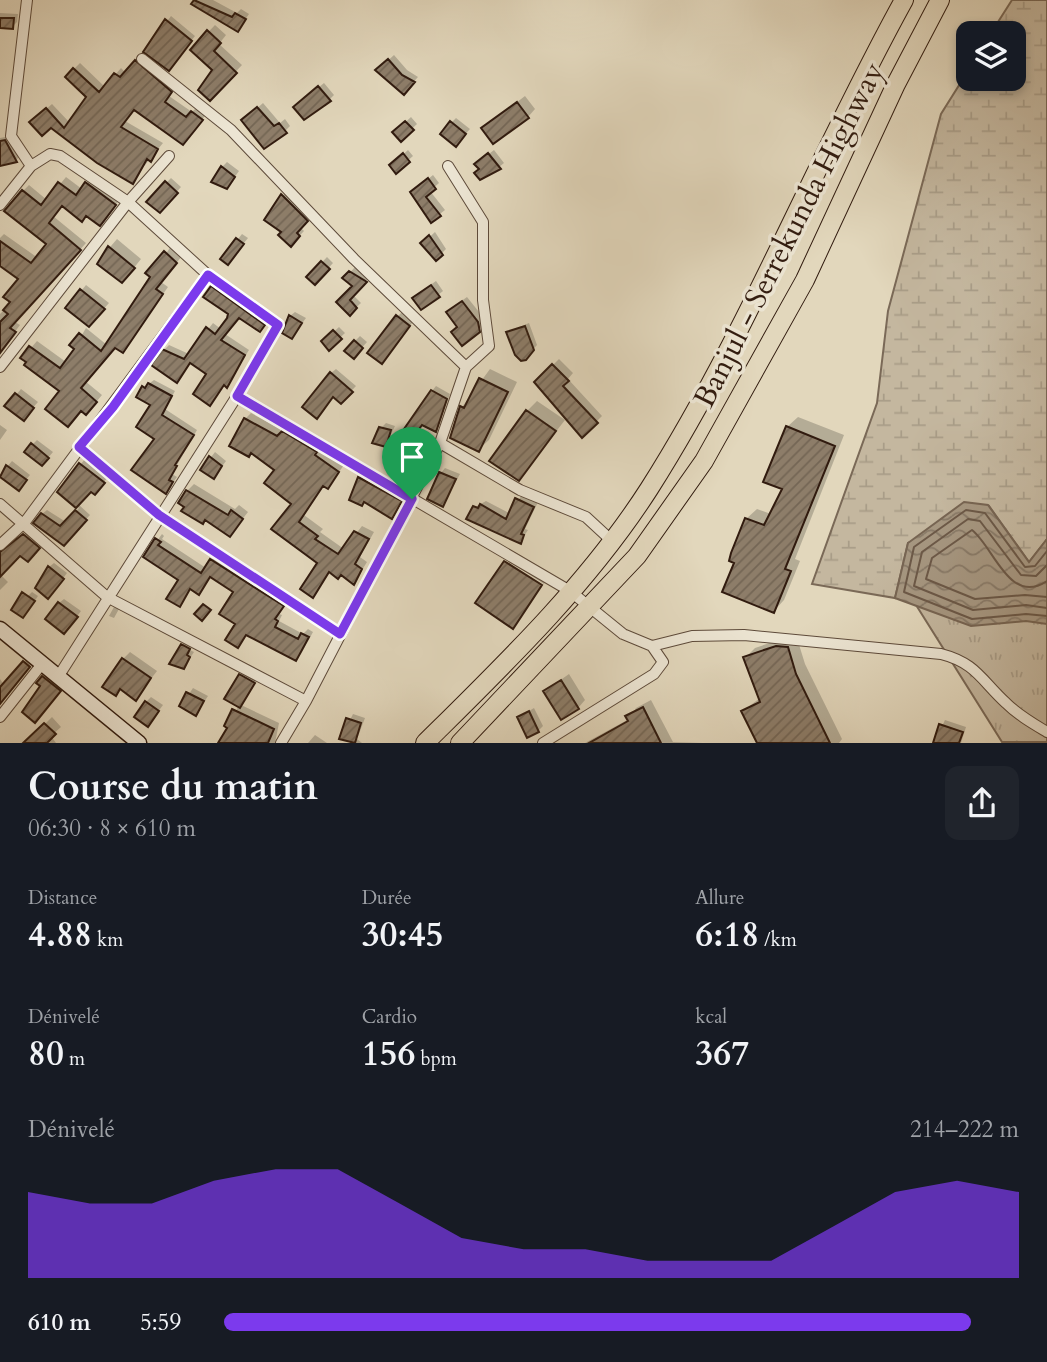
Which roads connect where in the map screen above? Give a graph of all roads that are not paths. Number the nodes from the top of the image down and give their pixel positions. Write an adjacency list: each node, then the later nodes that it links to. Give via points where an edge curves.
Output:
1 (27, 0): 6 (street, via 11,136)
2 (904, 0): 20 (highway, Banjul - Serrekunda Highway, via 714,380)
3 (940, 0): 24 (highway, Banjul - Serrekunda Highway, via 805,280 737,407 666,520)
4 (142, 59): 12 (street, via 231,130)
5 (169, 156): 8 (street)
6 (31, 166): 8 (street, via 50,153 60,156); 9 (street)
7 (448, 166): 12 (street, via 483,222 483,300 489,346)
8 (128, 202): 10 (street); 11 (street)
9 (0, 205)
10 (208, 275): 13 (street, via 278,325); 15 (street)
11 (0, 367)
12 (466, 367): 14 (street)
13 (237, 396): 16 (street); 18 (street)
14 (440, 443): 16 (street); 20 (street, via 520,490 586,517)
15 (79, 447): 18 (street); 19 (street)
16 (412, 499): 22 (street); 26 (street)
17 (0, 503): 19 (street)
18 (159, 515): 23 (street); 26 (street)
19 (25, 522): 21 (street); 23 (street)
20 (612, 541): 22 (highway, Banjul - Serrekunda Highway)
21 (0, 545)
22 (570, 591): 24 (street); 35 (highway, Banjul - Serrekunda Highway)
23 (107, 597): 29 (street); 30 (street)
24 (590, 607): 27 (street, via 623,634); 36 (highway, Banjul - Serrekunda Highway)
25 (0, 629): 28 (street)
26 (340, 634): 30 (street)
27 (652, 646): 32 (street, via 692,636 744,635 940,654 972,666 1005,702); 37 (street, via 663,662 654,674)
28 (42, 664): 29 (street); 31 (street)
29 (58, 677): 33 (street)
30 (306, 701): 34 (street)
31 (0, 717)
32 (1047, 732)
33 (139, 743)
34 (281, 743)
35 (425, 743)
36 (460, 743)
37 (543, 743)

